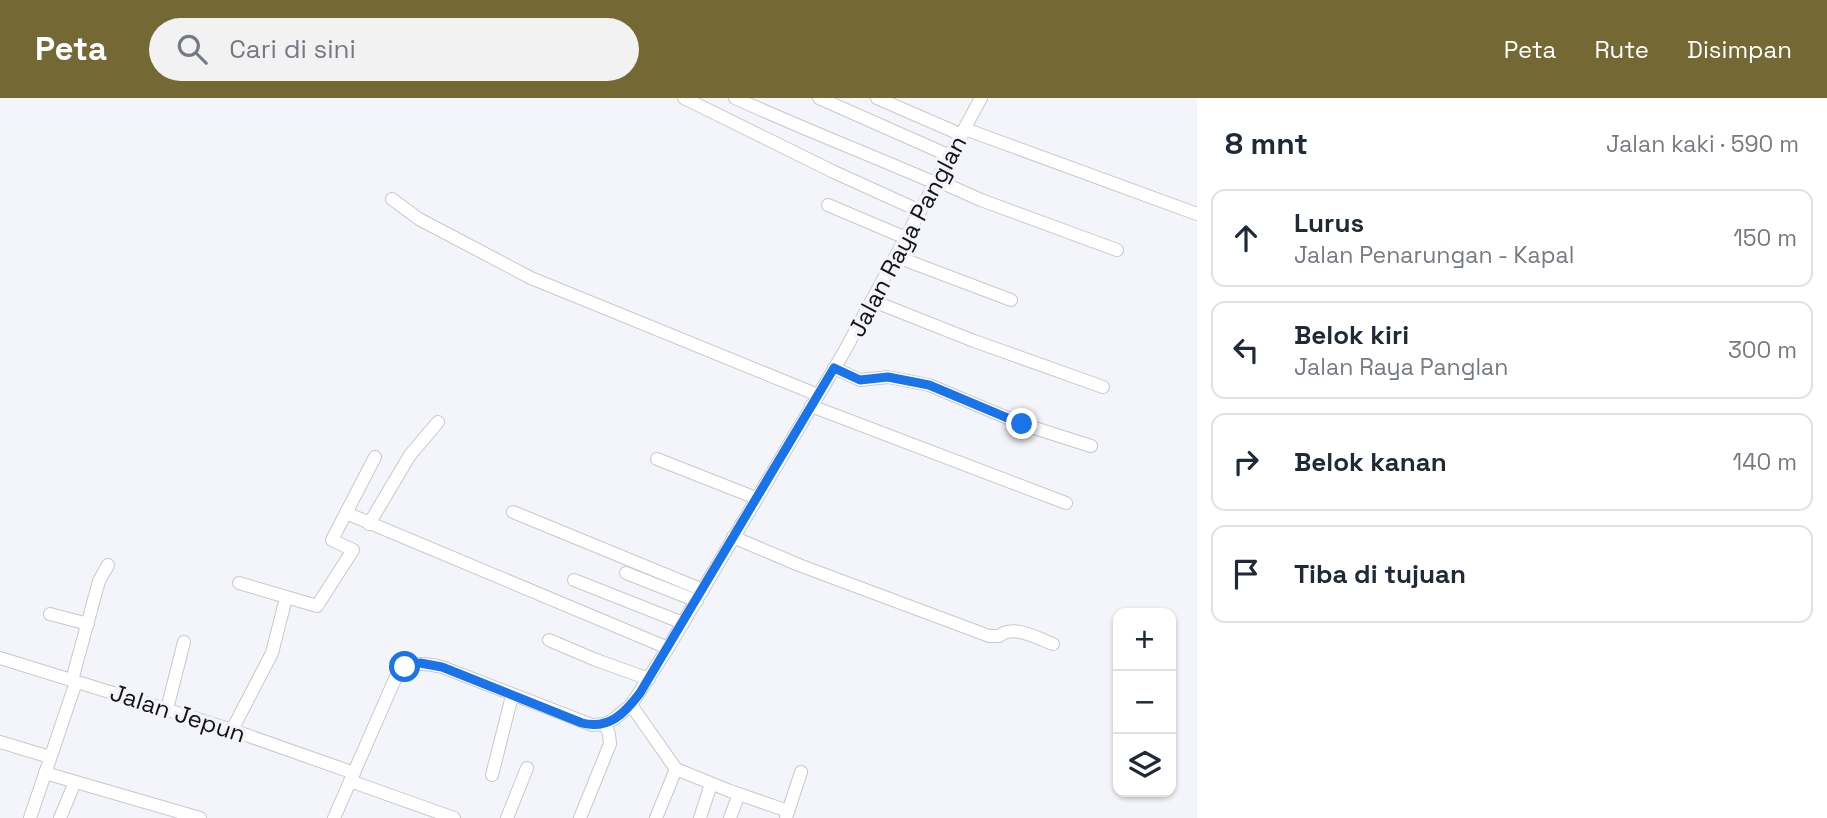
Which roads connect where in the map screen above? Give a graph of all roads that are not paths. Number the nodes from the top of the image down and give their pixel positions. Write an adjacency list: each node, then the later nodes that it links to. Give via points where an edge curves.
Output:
1 (684, 98): 11 (street)
2 (735, 98): 8 (street)
3 (820, 98): 7 (street)
4 (877, 98): 6 (street)
5 (981, 98): 6 (street, Jalan Raya Panglan)
6 (964, 132): 7 (street, Jalan Raya Panglan); 12 (street)
7 (950, 156): 8 (street, Jalan Raya Panglan)
8 (935, 182): 11 (street, Jalan Raya Panglan); 14 (street)
9 (392, 199): 20 (street, via 419,219 531,278)
10 (828, 205): 13 (street)
11 (920, 211): 13 (street, Jalan Raya Panglan)
12 (1197, 214)
13 (906, 238): 15 (street, Jalan Raya Panglan)
14 (1117, 250)
15 (897, 257): 16 (street); 17 (street, Jalan Raya Panglan)
16 (1011, 300)
17 (873, 301): 18 (street, Jalan Raya Panglan); 19 (street)
18 (834, 368): 20 (street, Jalan Raya Panglan); 22 (street, via 860,380 888,377 929,385 1022,424)
19 (1103, 387)
20 (814, 400): 25 (street, Jalan Raya Panglan); 26 (street)
21 (438, 422): 29 (street, via 410,455)
22 (1091, 446)
23 (375, 457): 28 (street)
24 (657, 459): 25 (street)
25 (756, 498): 30 (street, Jalan Raya Panglan)
26 (1066, 503)
27 (513, 512): 35 (street)
28 (346, 513): 29 (street); 36 (street, via 332,540 353,550 317,606)
29 (369, 524): 43 (street)
30 (733, 537): 35 (street, Jalan Raya Panglan); 42 (street, via 989,636 1012,630)
31 (108, 565): 39 (street)
32 (626, 573): 35 (street)
33 (574, 580): 38 (street)
34 (239, 583): 36 (street)
35 (700, 595): 38 (street, Jalan Raya Panglan)
36 (286, 598): 51 (street, via 272,653)
37 (50, 614): 39 (street)
38 (683, 623): 43 (street, Jalan Raya Panglan)
39 (88, 624): 46 (street)
40 (549, 640): 45 (street)
41 (184, 642): 48 (street)
42 (1053, 644)
43 (668, 648): 45 (street, Jalan Raya Panglan)
44 (0, 658): 46 (street, Jalan Jepun)
45 (649, 679): 49 (street, Jalan Raya Panglan)
46 (74, 681): 48 (street, Jalan Jepun); 54 (street)
47 (512, 696): 50 (street, via 582,723); 59 (street); 60 (street, via 442,667 420,663 405,667 395,679)
48 (167, 709): 51 (street, Jalan Jepun)
49 (626, 710): 50 (street, Jalan Raya Panglan); 53 (street); 56 (street)
50 (605, 724): 53 (street)
51 (232, 730): 60 (street, Jalan Jepun)
52 (0, 742): 54 (street)
53 (610, 744): 71 (street)
54 (50, 757): 58 (street)
55 (527, 768): 70 (street)
56 (676, 768): 62 (street); 72 (street)
57 (801, 772): 64 (street)
58 (45, 773): 61 (street); 65 (street)
59 (492, 775)
60 (352, 777): 68 (street); 69 (street, Jalan Jepun)
61 (75, 782): 66 (street); 67 (street)
62 (711, 784): 63 (street); 73 (street)
63 (739, 794): 64 (street); 74 (street)
64 (787, 814)
65 (30, 818)
66 (60, 818)
67 (200, 818)
68 (334, 818)
69 (454, 818)
70 (508, 818)
71 (580, 818)
72 (656, 818)
73 (700, 818)
74 (730, 818)

